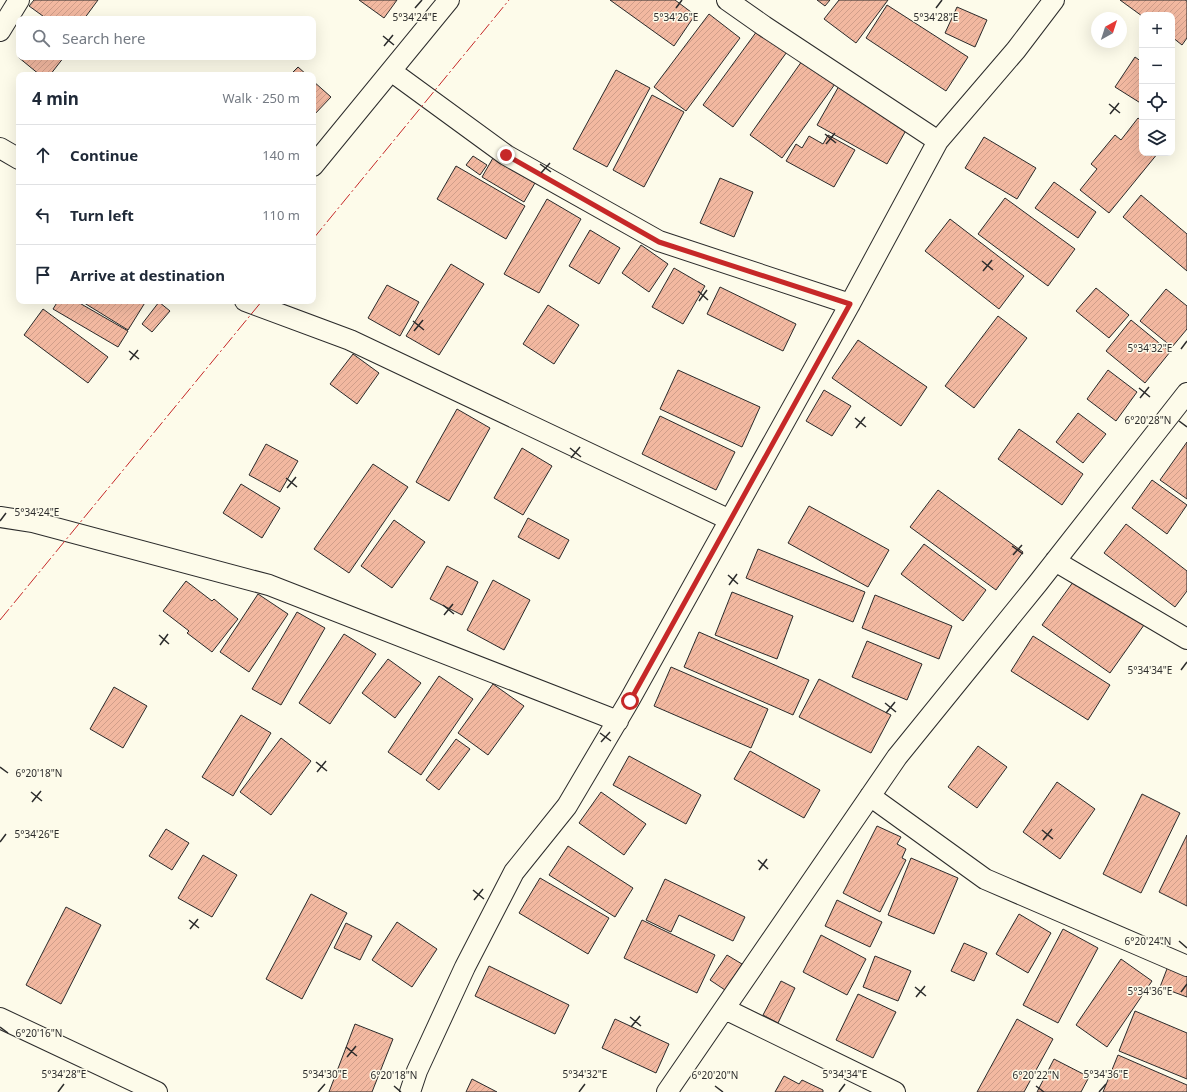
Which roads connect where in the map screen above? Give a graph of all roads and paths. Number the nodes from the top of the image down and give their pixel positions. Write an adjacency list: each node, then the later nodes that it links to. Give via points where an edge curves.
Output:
1 (19, 0): 5 (street)
2 (449, 0): 6 (street)
3 (727, 0): 7 (street)
4 (1054, 0): 7 (street, via 1016,50)
5 (0, 30)
6 (391, 70): 10 (street); 12 (street, via 506,155 659,242)
7 (938, 140): 12 (street)
8 (0, 148): 9 (street)
9 (16, 158)
10 (316, 162)
11 (253, 304): 15 (street, via 350,340)
12 (850, 304): 15 (street)
13 (1187, 393): 16 (street)
14 (0, 517): 18 (street, via 33,522 268,585)
15 (730, 520): 18 (street)
16 (1055, 561): 17 (street); 19 (street, via 897,757)
17 (1187, 639)
18 (618, 721): 24 (street, via 567,806 514,872 465,967 417,1071)
19 (870, 796): 20 (street, via 985,879); 21 (street)
20 (1187, 966)
21 (725, 1009): 25 (street); 26 (street)
22 (0, 1018): 23 (street)
23 (157, 1092)
24 (410, 1092)
25 (667, 1092)
26 (895, 1092)

